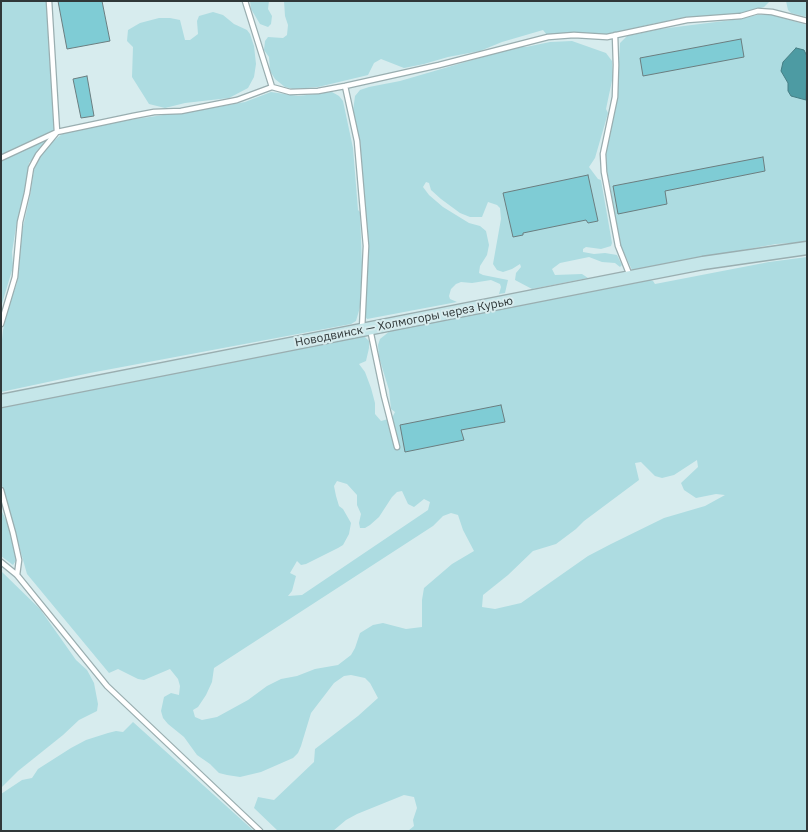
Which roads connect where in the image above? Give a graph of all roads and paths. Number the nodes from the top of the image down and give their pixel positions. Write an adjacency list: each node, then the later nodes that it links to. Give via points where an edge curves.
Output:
1 (49, 1): 7 (lane)
2 (245, 1): 6 (lane)
3 (807, 21): 4 (lane, via 758,11 741,16 687,20)
4 (615, 35): 5 (lane, via 548,36 439,66); 10 (lane, via 615,97 603,154 604,172 618,246)
5 (345, 86): 6 (lane, via 290,92); 12 (lane, via 356,141 365,237)
6 (272, 87): 7 (lane, via 230,101 181,111 154,112)
7 (57, 132): 8 (lane); 11 (lane, via 31,168 20,222 15,277)
8 (1, 158)
9 (807, 248): 10 (main road, Новодвинск — Холмогоры через Курью)
10 (631, 277): 12 (main road, Новодвинск — Холмогоры через Курью)
11 (1, 324)
12 (366, 330): 13 (main road, Новодвинск — Холмогоры через Курью); 14 (lane)
13 (1, 401)
14 (397, 447)
15 (1, 490): 17 (lane, via 19,560)
16 (1, 562): 17 (lane)
17 (17, 575): 18 (lane, via 107,686)
18 (260, 831)

